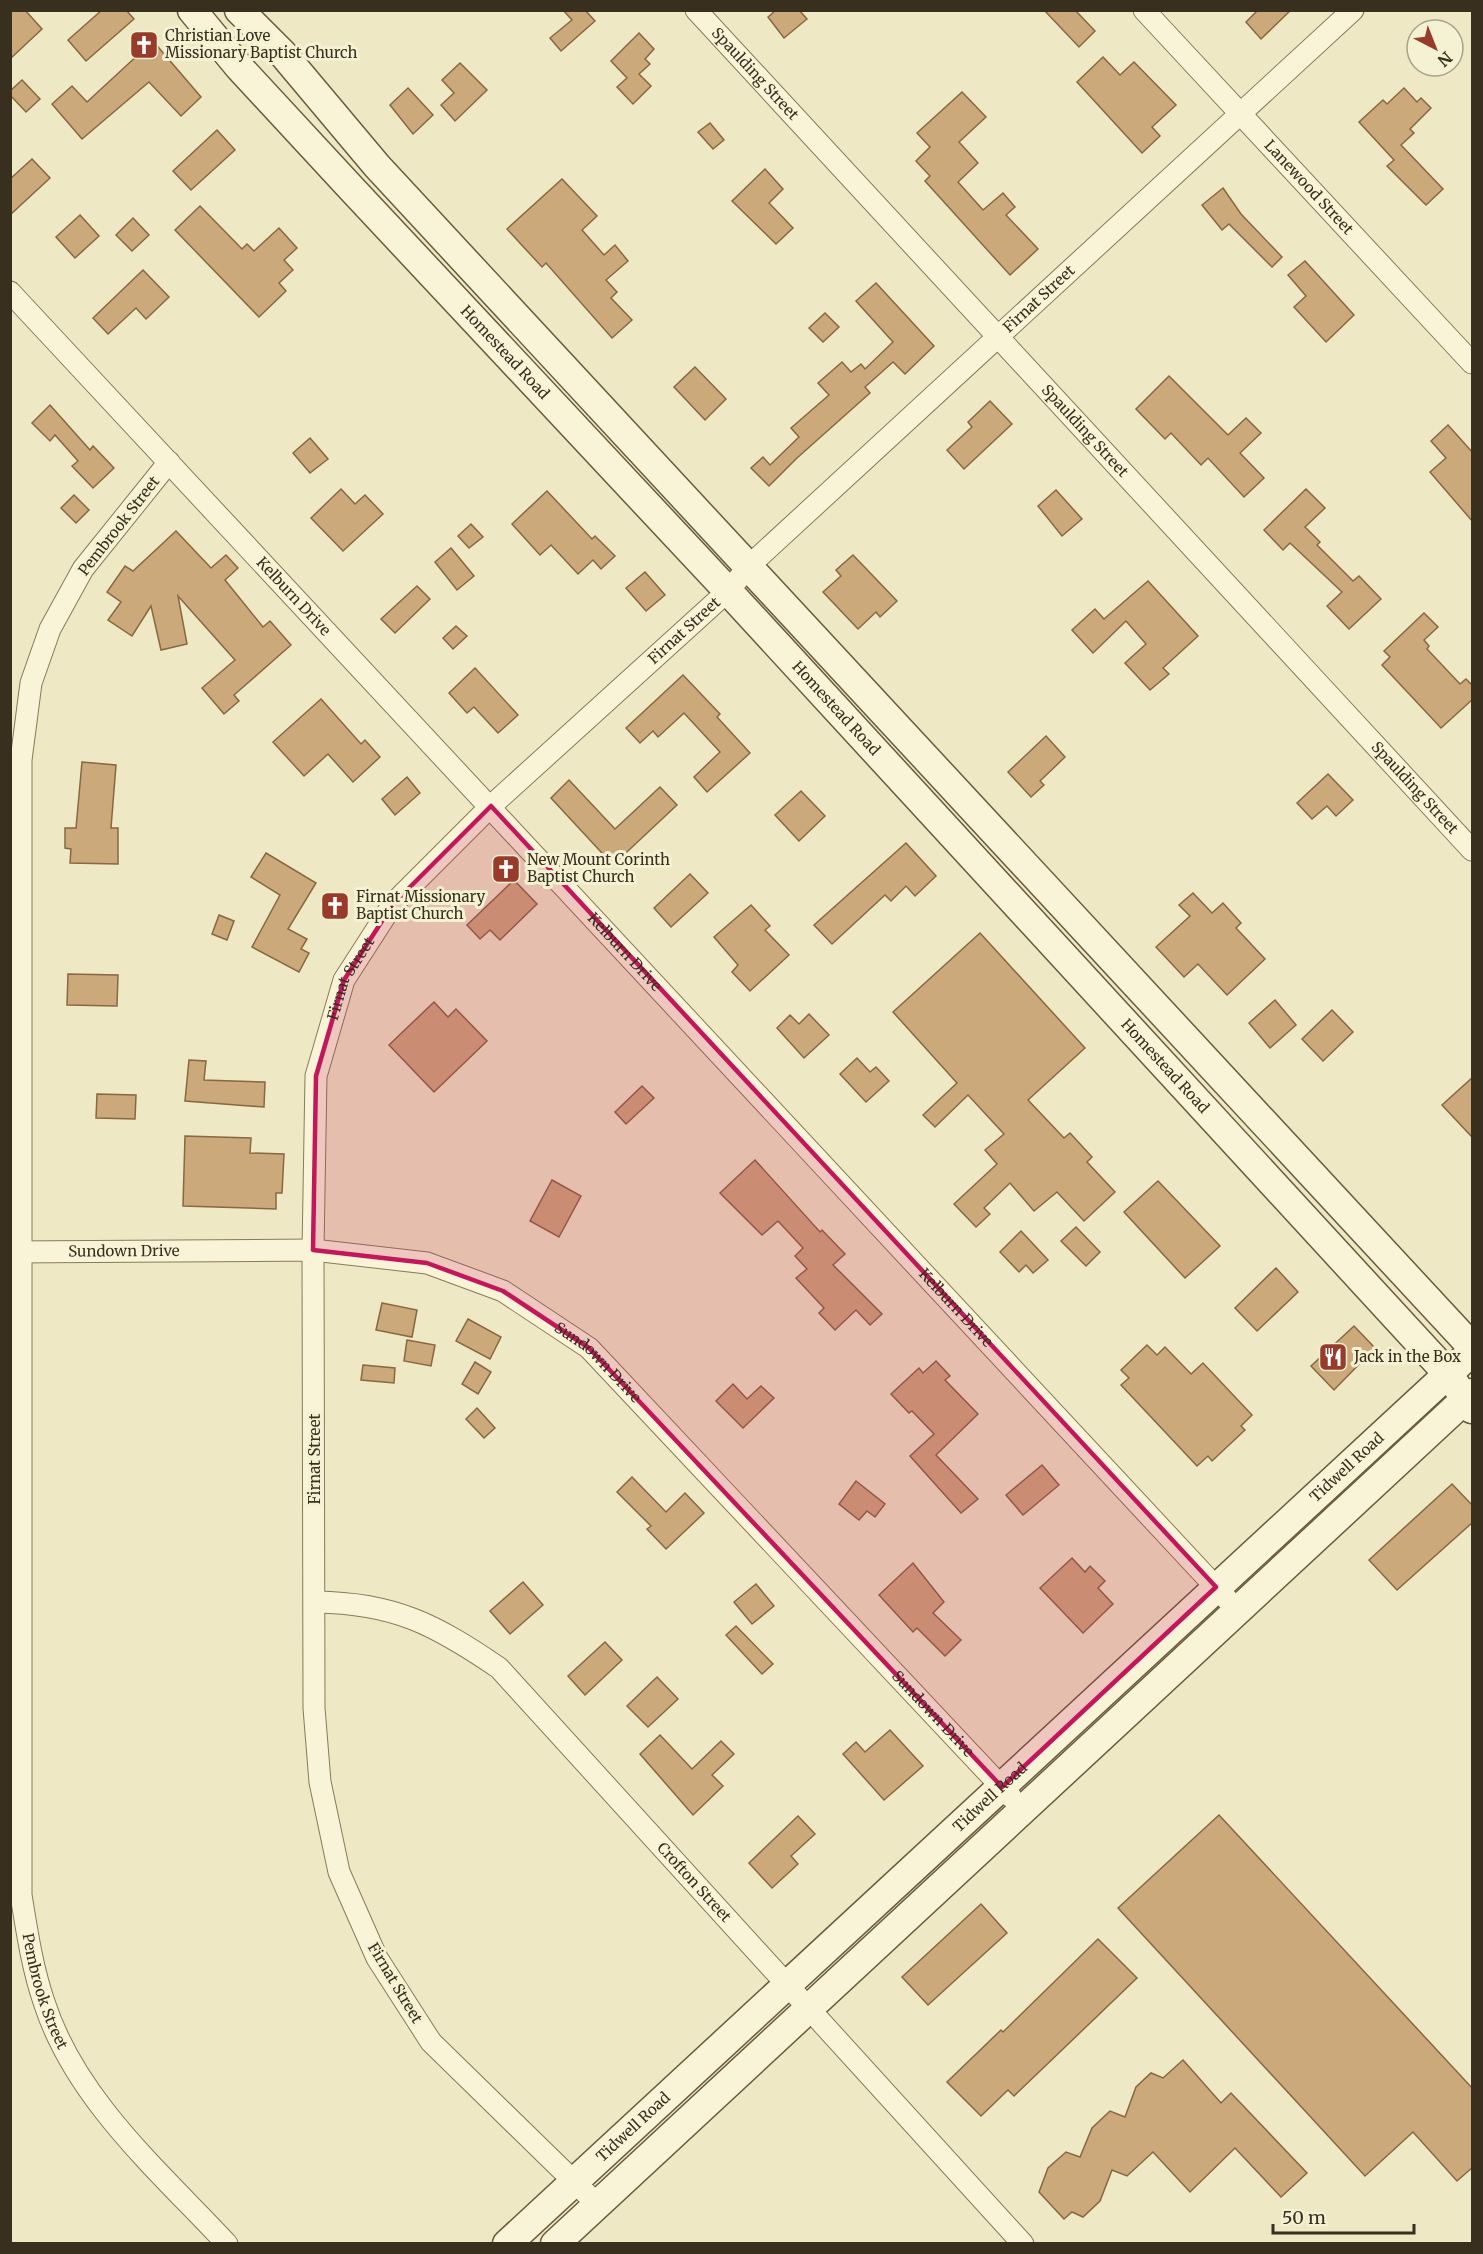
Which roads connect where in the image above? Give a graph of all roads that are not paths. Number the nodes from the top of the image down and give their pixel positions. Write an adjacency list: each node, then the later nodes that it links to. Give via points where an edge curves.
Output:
1 (177, 10): 9 (main road)
2 (192, 10): 9 (main road, Homestead Road)
3 (239, 10): 8 (main road)
4 (249, 10): 8 (main road)
5 (696, 10): 15 (street, Spaulding Street)
6 (1144, 10): 10 (street, Lanewood Street)
7 (1353, 10): 10 (street, Firnat Street)
8 (283, 54): 11 (main road)
9 (239, 66): 12 (main road, Homestead Road)
10 (1241, 115): 15 (street, Firnat Street); 17 (street, Lanewood Street)
11 (377, 166): 12 (main road); 14 (main road)
12 (351, 188): 16 (main road, Homestead Road)
13 (10, 292): 18 (street, Kelburn Drive)
14 (535, 335): 16 (main road); 19 (main road)
15 (999, 338): 19 (street, Firnat Street); 22 (street, Spaulding Street)
16 (510, 359): 20 (main road, Homestead Road)
17 (1473, 363)
18 (169, 462): 21 (street, Kelburn Drive); 28 (street, Pembrook Street, via 83,569 50,629 31,683 21,760)
19 (750, 566): 20 (street, Firnat Street); 23 (main road)
20 (728, 591): 21 (street, Firnat Street); 24 (main road, Homestead Road)
21 (491, 806): 27 (street, Firnat Street, via 393,904 344,980 316,1076); 32 (street, Kelburn Drive)
22 (1473, 850)
23 (1095, 938): 24 (main road); 25 (main road)
24 (1072, 966): 26 (main road, Homestead Road)
25 (1290, 1149): 26 (main road); 29 (main road)
26 (1262, 1172): 30 (main road, Homestead Road)
27 (313, 1250): 28 (street, Sundown Drive); 33 (street, Firnat Street); 35 (street, Sundown Drive, via 427,1263 503,1291 589,1348)
28 (16, 1252): 41 (street, Pembrook Street, via 21,1895 33,1961 44,2003 64,2048 96,2103)
29 (1473, 1348): 30 (main road, Tidwell Road)
30 (1449, 1375): 31 (main road, Homestead Road); 32 (main road, Tidwell Road)
31 (1470, 1401): 34 (main road, Tidwell Road)
32 (1216, 1587): 34 (street, Kelburn Drive); 35 (main road, Tidwell Road)
33 (316, 1602): 37 (street, Crofton Street, via 385,1608 424,1622 499,1668); 39 (street, Firnat Street, via 315,1707 320,1782 339,1872 377,1958 431,2042)
34 (1238, 1611): 36 (main road, Tidwell Road)
35 (1002, 1787): 36 (street, Sundown Drive); 37 (main road, Tidwell Road)
36 (1023, 1809): 38 (main road, Tidwell Road)
37 (787, 1984): 38 (street, Crofton Street); 39 (main road, Tidwell Road)
38 (809, 2009): 40 (main road, Tidwell Road); 44 (street, Crofton Street)
39 (574, 2183): 40 (street, Firnat Street); 42 (main road, Tidwell Road)
40 (597, 2204): 43 (main road, Tidwell Road)
41 (227, 2244)
42 (507, 2244)
43 (555, 2244)
44 (1023, 2244)

